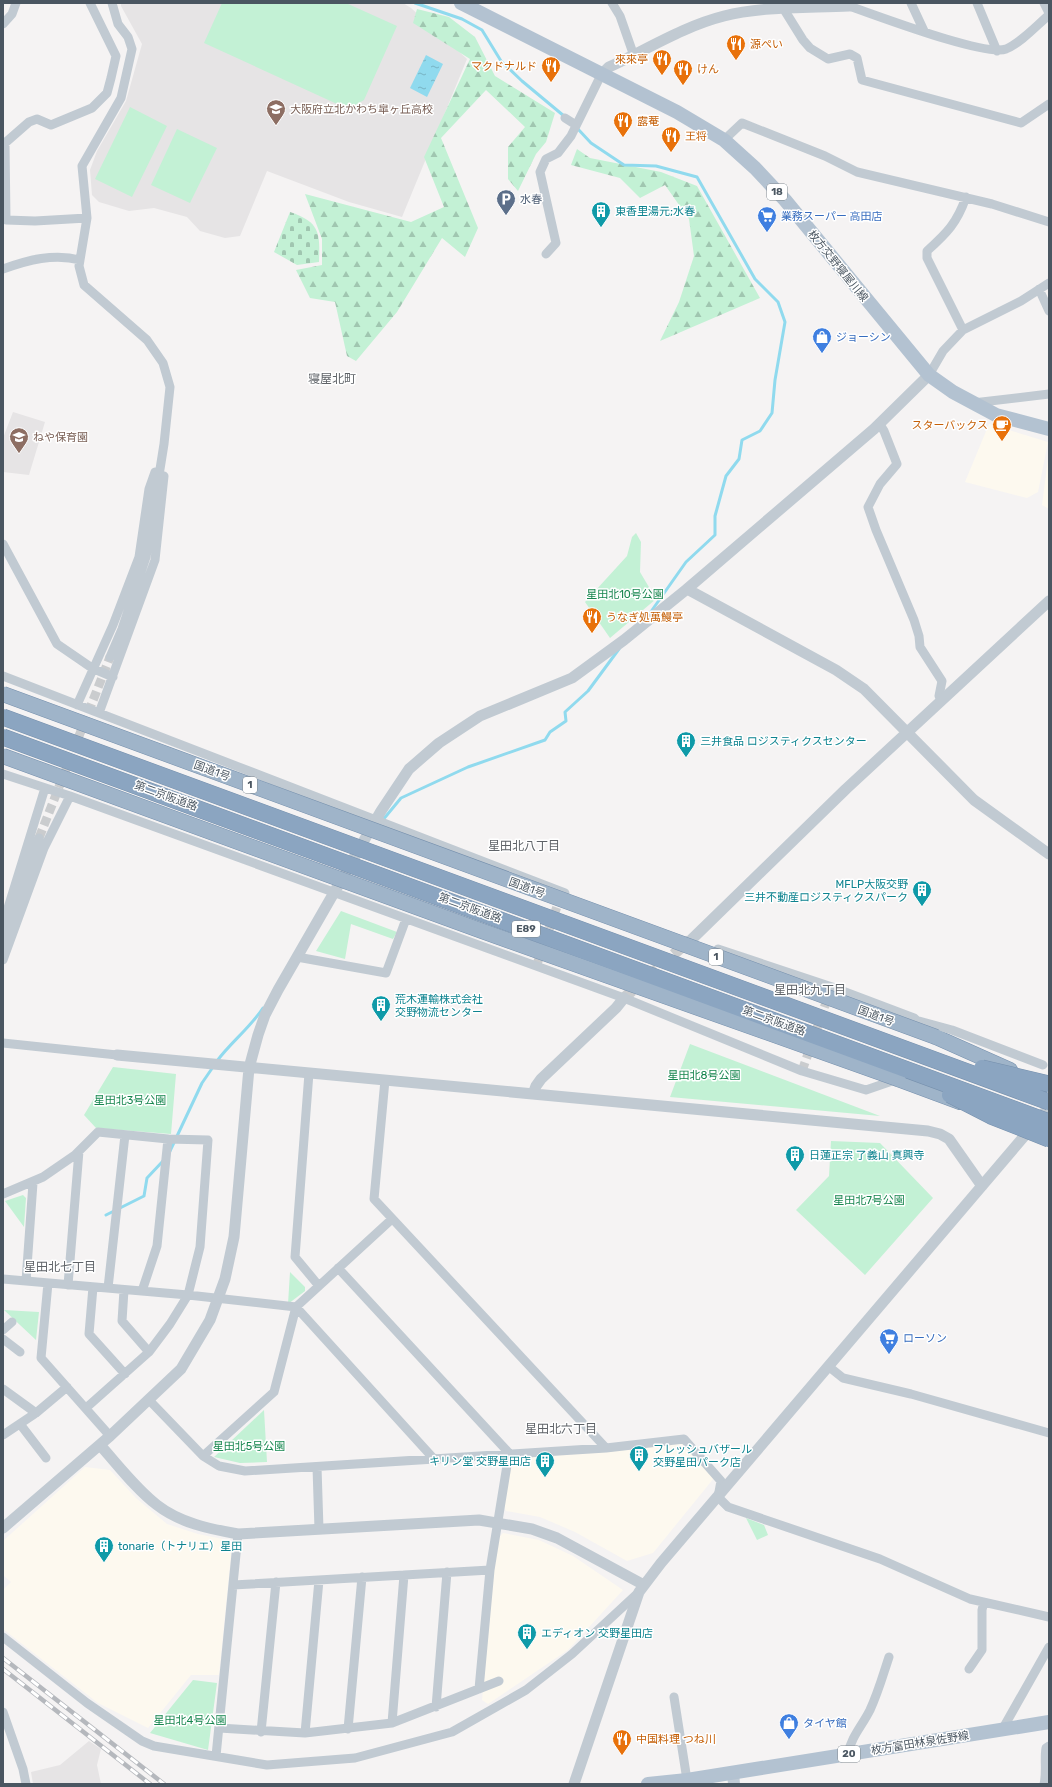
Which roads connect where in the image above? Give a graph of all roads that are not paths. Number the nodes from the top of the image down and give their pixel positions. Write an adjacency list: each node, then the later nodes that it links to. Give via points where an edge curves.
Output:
1 (16, 3): 12 (street, via 12,14)
2 (90, 3): 22 (street, via 116,56 107,93 92,108 51,124 37,119 29,122 5,143 6,220)
3 (112, 3): 22 (street, via 118,24 128,37 132,50 121,98 82,166)
4 (460, 3): 16 (main road, 枚方交野寝屋川線 / 18)
5 (612, 3): 15 (street, via 620,16)
6 (911, 3): 13 (street)
7 (977, 3): 14 (street)
8 (1044, 3): 11 (street)
9 (849, 4): 10 (street); 13 (street)
10 (782, 6): 15 (street, via 712,20); 17 (street, via 810,48 828,59 850,54 857,58 862,80 1021,123)
11 (1049, 14): 14 (street, via 1014,44)
12 (3, 24)
13 (924, 31): 14 (street, via 954,42)
14 (997, 51)
15 (634, 56): 16 (street, via 609,67)
16 (601, 75): 19 (street); 20 (main road, 枚方交野寝屋川線 / 18, via 676,112)
17 (1049, 104)
18 (565, 118): 19 (street)
19 (576, 125): 24 (street, via 558,153 546,159 540,172 556,243)
20 (724, 140): 21 (street, via 742,122 857,172); 31 (main road, 枚方交野寝屋川線 / 18, via 785,200)
21 (966, 197): 23 (street); 30 (street, via 959,216 944,236 927,251)
22 (87, 218): 25 (street)
23 (1049, 222)
24 (546, 254)
25 (80, 260): 26 (street, via 67,257 31,260); 36 (street, via 84,285 147,340 163,363 170,387)
26 (3, 269)
27 (1049, 283): 28 (street)
28 (1039, 289): 29 (street); 30 (street, via 1021,301)
29 (1049, 311)
30 (963, 330): 31 (street, via 943,351)
31 (929, 376): 33 (main road, 枚方交野寝屋川線 / 18); 34 (street)
32 (1049, 394): 33 (street)
33 (973, 403): 35 (main road, 枚方交野寝屋川線 / 18, via 996,415)
34 (879, 423): 38 (street); 45 (street, via 897,464 880,484 868,507 914,620 920,648 942,681 939,696)
35 (1049, 430)
36 (164, 444): 40 (street, via 146,557); 41 (street, via 149,489 139,557); 43 (street, via 164,488 155,560)
37 (3, 544): 41 (street, via 58,644)
38 (687, 589): 50 (street, via 836,670 864,690); 59 (street, via 572,678 480,716 439,743 409,769)
39 (1049, 601): 45 (street)
40 (110, 657)
41 (92, 668): 43 (street); 46 (street)
42 (3, 676): 46 (street)
43 (113, 677): 48 (street)
44 (3, 694): 75 (highway, 国道1号 / 1, bridge)
45 (942, 700): 50 (street)
46 (76, 705): 48 (street)
47 (3, 709): 53 (highway, bridge)
48 (99, 713): 59 (street)
49 (3, 717): 53 (highway, 第二京阪道路 / E89, bridge)
50 (907, 732): 63 (street, via 974,800); 69 (street)
51 (3, 737): 55 (highway, 第二京阪道路 / E89, bridge)
52 (3, 747): 55 (highway, bridge)
53 (95, 751): 77 (highway, 第二京阪道路 / E89, bridge)
54 (3, 756): 62 (highway, bridge)
55 (91, 769): 82 (highway, 第二京阪道路 / E89, bridge)
56 (3, 774): 57 (street)
57 (45, 788): 58 (street); 67 (street)
58 (70, 796): 60 (street); 72 (street, via 44,848)
59 (376, 820): 64 (street); 69 (street)
60 (184, 837): 62 (street, via 211,836); 64 (street)
61 (39, 838): 70 (street)
62 (261, 850): 65 (highway, bridge)
63 (1049, 854)
64 (335, 893): 66 (street); 71 (street)
65 (419, 907): 68 (street); 82 (highway, bridge)
66 (406, 919): 68 (street); 71 (street, via 386,973)
67 (3, 924)
68 (426, 927): 73 (street)
69 (691, 940): 74 (street, via 832,987)
70 (3, 944)
71 (298, 957): 80 (street, via 265,1015)
72 (3, 960)
73 (624, 998): 82 (street, via 802,1071 866,1090); 85 (street, via 541,1079)
74 (919, 1021): 75 (street); 79 (street, via 952,1030)
75 (936, 1038): 84 (highway, 国道1号 / 1)
76 (3, 1043): 78 (street)
77 (908, 1051): 84 (highway, bridge); 86 (highway, 第二京阪道路 / E89, bridge)
78 (117, 1055): 80 (street)
79 (1043, 1065)
80 (249, 1068): 81 (street); 109 (street, via 234,1237)
81 (309, 1073): 83 (street); 103 (street, via 295,1257)
82 (900, 1074): 88 (highway, 第二京阪道路 / E89, bridge); 89 (highway); 91 (highway, bridge, via 991,1116)
83 (385, 1080): 85 (street); 97 (street, via 374,1199)
84 (1049, 1086)
85 (533, 1094): 95 (street, via 940,1134 949,1139)
86 (1049, 1102)
87 (1049, 1107): 89 (street)
88 (1049, 1122)
89 (1031, 1128): 91 (highway); 95 (street)
90 (125, 1135): 92 (street); 93 (street, via 98,1132); 105 (street)
91 (1049, 1138)
92 (168, 1139): 107 (street, via 157,1246); 108 (street, via 208,1140 200,1247)
93 (79, 1151): 94 (street); 102 (street)
94 (33, 1182): 96 (street); 100 (street)
95 (982, 1186): 116 (street)
96 (3, 1194)
97 (392, 1219): 98 (street); 128 (street)
98 (338, 1268): 103 (street); 129 (street)
99 (3, 1279): 100 (street)
100 (26, 1281): 101 (street)
101 (48, 1283): 102 (street); 118 (street, via 41,1358)
102 (68, 1284): 104 (street)
103 (319, 1286): 110 (street)
104 (93, 1287): 105 (street); 117 (street, via 89,1334)
105 (108, 1288): 106 (street)
106 (124, 1290): 107 (street); 115 (street, via 122,1321)
107 (142, 1291): 108 (street)
108 (188, 1295): 109 (street); 115 (street)
109 (218, 1299): 110 (street); 120 (street, via 210,1320 181,1369)
110 (296, 1307): 130 (street, via 274,1392); 132 (street)
111 (12, 1322): 112 (street)
112 (3, 1330)
113 (3, 1339): 114 (street)
114 (20, 1352)
115 (149, 1352): 117 (street)
116 (828, 1366): 124 (street, via 843,1378 911,1394); 134 (street)
117 (125, 1374): 121 (street)
118 (67, 1387): 121 (street); 122 (street)
119 (3, 1389): 122 (street)
120 (149, 1400): 126 (street); 130 (street)
121 (86, 1408): 126 (street)
122 (36, 1414): 123 (street)
123 (20, 1424): 125 (street); 131 (street)
124 (1049, 1433)
125 (3, 1435)
126 (110, 1436): 127 (street)
127 (100, 1445): 136 (street); 138 (street, via 157,1505 186,1522)
128 (606, 1448): 129 (street); 134 (street, via 684,1439 721,1481)
129 (509, 1453): 132 (street); 135 (street)
130 (203, 1456): 133 (street, via 219,1466 245,1471)
131 (46, 1458)
132 (434, 1459): 133 (street)
133 (317, 1467): 137 (street)
134 (718, 1497): 146 (street); 147 (street, via 728,1507 880,1559 960,1595)
135 (497, 1522): 137 (street, via 447,1521); 139 (street); 146 (street, via 532,1529 557,1538)
136 (3, 1528)
137 (319, 1529): 138 (street)
138 (238, 1534): 145 (street)
139 (490, 1570): 140 (street); 154 (street)
140 (447, 1572): 141 (street); 156 (street)
141 (404, 1575): 142 (street); 159 (street)
142 (362, 1577): 143 (street); 161 (street)
143 (319, 1580): 144 (street); 164 (street)
144 (276, 1582): 145 (street); 163 (street)
145 (233, 1585): 160 (street)
146 (642, 1588): 167 (street, via 572,1654 526,1690 452,1732 355,1758 267,1765); 171 (street)
147 (984, 1602): 148 (street); 152 (street, via 982,1650)
148 (1049, 1617)
149 (3, 1637): 167 (street, via 87,1703 142,1741 154,1746)
150 (1049, 1647): 162 (street)
151 (889, 1657): 166 (street, via 871,1708 850,1742)
152 (968, 1669)
153 (499, 1681): 154 (street)
154 (479, 1688): 156 (street)
155 (674, 1697): 169 (street)
156 (436, 1707): 159 (street)
157 (3, 1712): 170 (street)
158 (1049, 1722): 162 (main road, 枚方富田林泉佐野線 / 20)
159 (392, 1723): 161 (street)
160 (219, 1728): 163 (street); 167 (street)
161 (348, 1729): 164 (street)
162 (1002, 1730): 166 (main road, 枚方富田林泉佐野線 / 20)
163 (261, 1732): 164 (street)
164 (305, 1733)
165 (1049, 1746): 173 (street, via 1044,1757)
166 (848, 1754): 168 (main road, 枚方富田林泉佐野線 / 20)
167 (216, 1756)
168 (734, 1778): 169 (main road, 枚方富田林泉佐野線 / 20)
169 (687, 1780): 172 (main road, 枚方富田林泉佐野線 / 20)
170 (26, 1784)
171 (574, 1784)
172 (648, 1784)
173 (1044, 1784)

